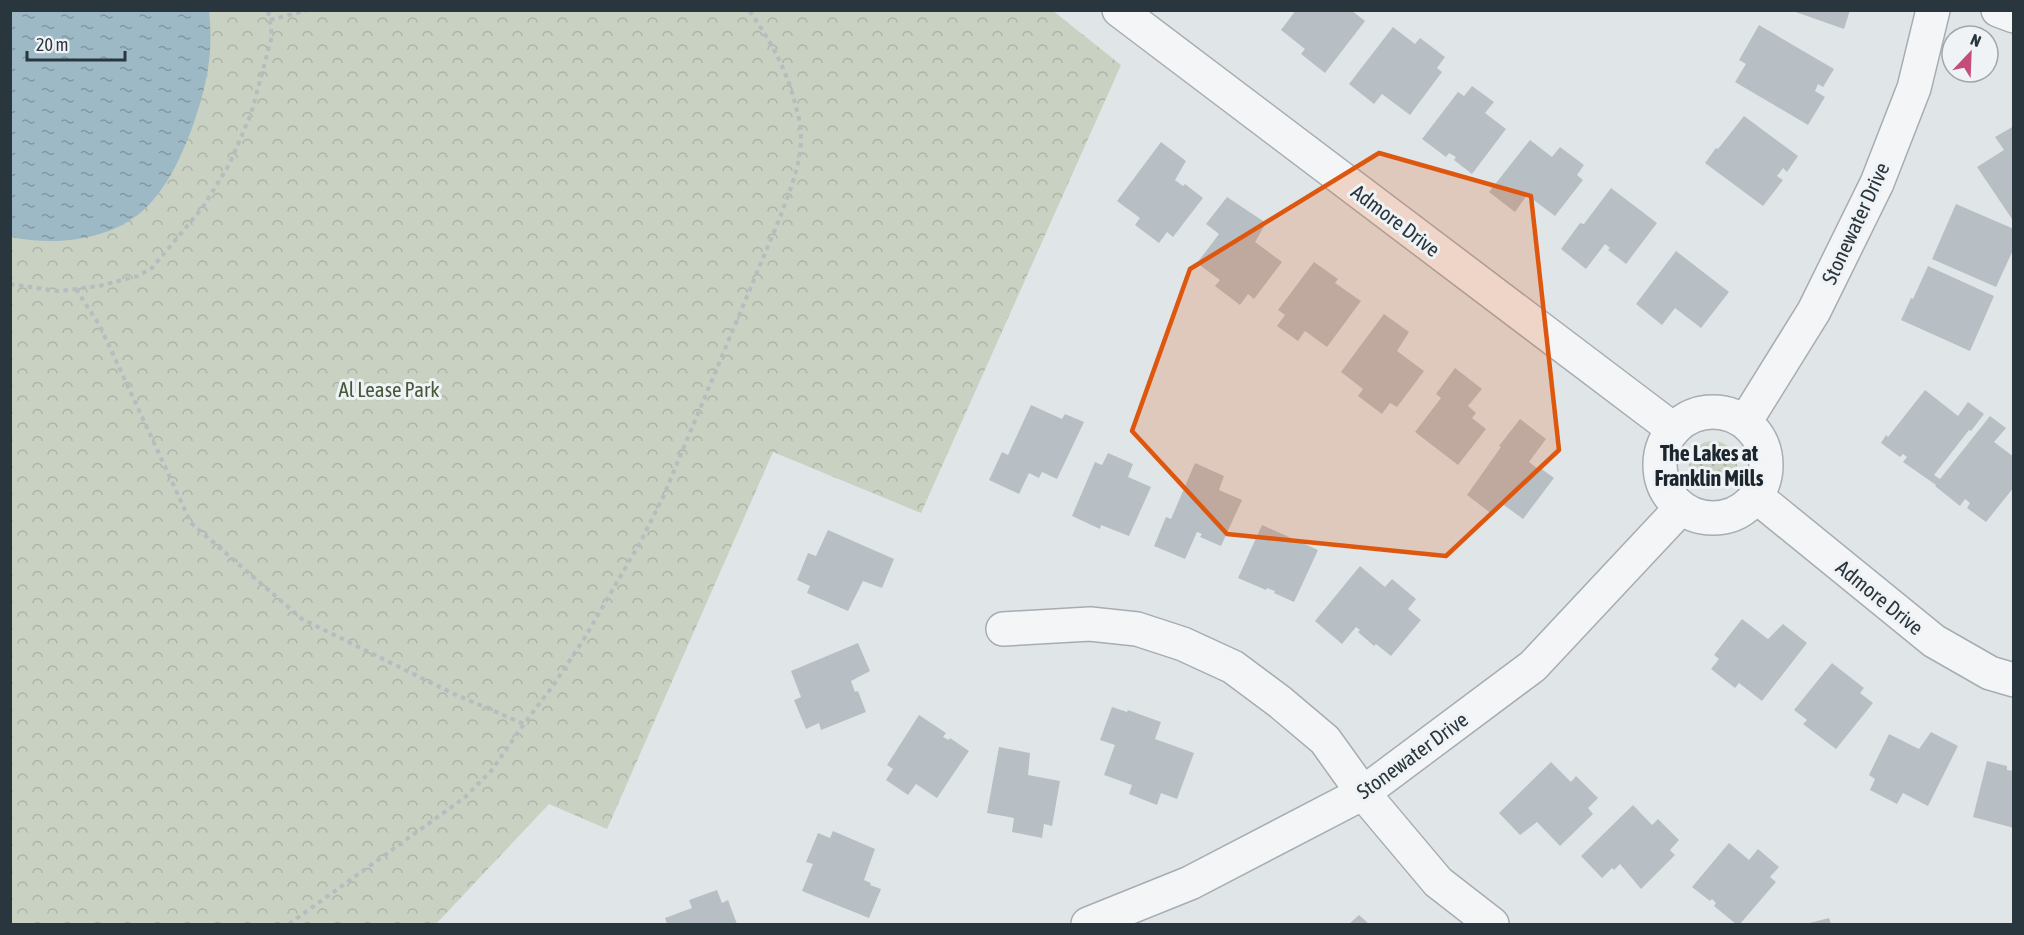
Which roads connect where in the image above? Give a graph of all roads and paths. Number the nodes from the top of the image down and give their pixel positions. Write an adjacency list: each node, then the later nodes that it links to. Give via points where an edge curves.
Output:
1 (268, 10): 8 (path)
2 (308, 10): 8 (path)
3 (749, 10): 17 (path, via 789,79 797,111 801,134 792,186 663,497 584,639)
4 (1119, 10): 12 (street, Admore Drive)
5 (1933, 10): 11 (street, Stonewater Drive, via 1914,88 1877,183 1814,311)
6 (1998, 10): 7 (street)
7 (2013, 16)
8 (270, 20): 10 (path, via 272,36 251,114 229,165 203,207 152,268 138,276)
9 (10, 284): 10 (path, via 58,291)
10 (76, 289): 17 (path, via 100,326 191,524 302,619)
11 (1745, 422): 12 (street, via 1727,413 1707,411 1688,417); 13 (street, via 1759,437 1767,457 1766,478)
12 (1673, 429): 14 (street, via 1661,448 1659,470 1666,491)
13 (1756, 497): 14 (street, via 1741,511 1721,518 1700,517); 16 (street, Admore Drive, via 1934,641 1990,673)
14 (1681, 508): 18 (street, Stonewater Drive, via 1533,666)
15 (1003, 629): 18 (street, via 1090,624 1137,629 1183,644 1233,667 1280,702 1325,740)
16 (2013, 680)
17 (524, 724): 19 (path, via 490,771 464,798)
18 (1363, 793): 20 (street, Stonewater Drive, via 1190,883); 21 (street, via 1438,882)
19 (289, 924)
20 (1088, 924)
21 (1492, 924)

